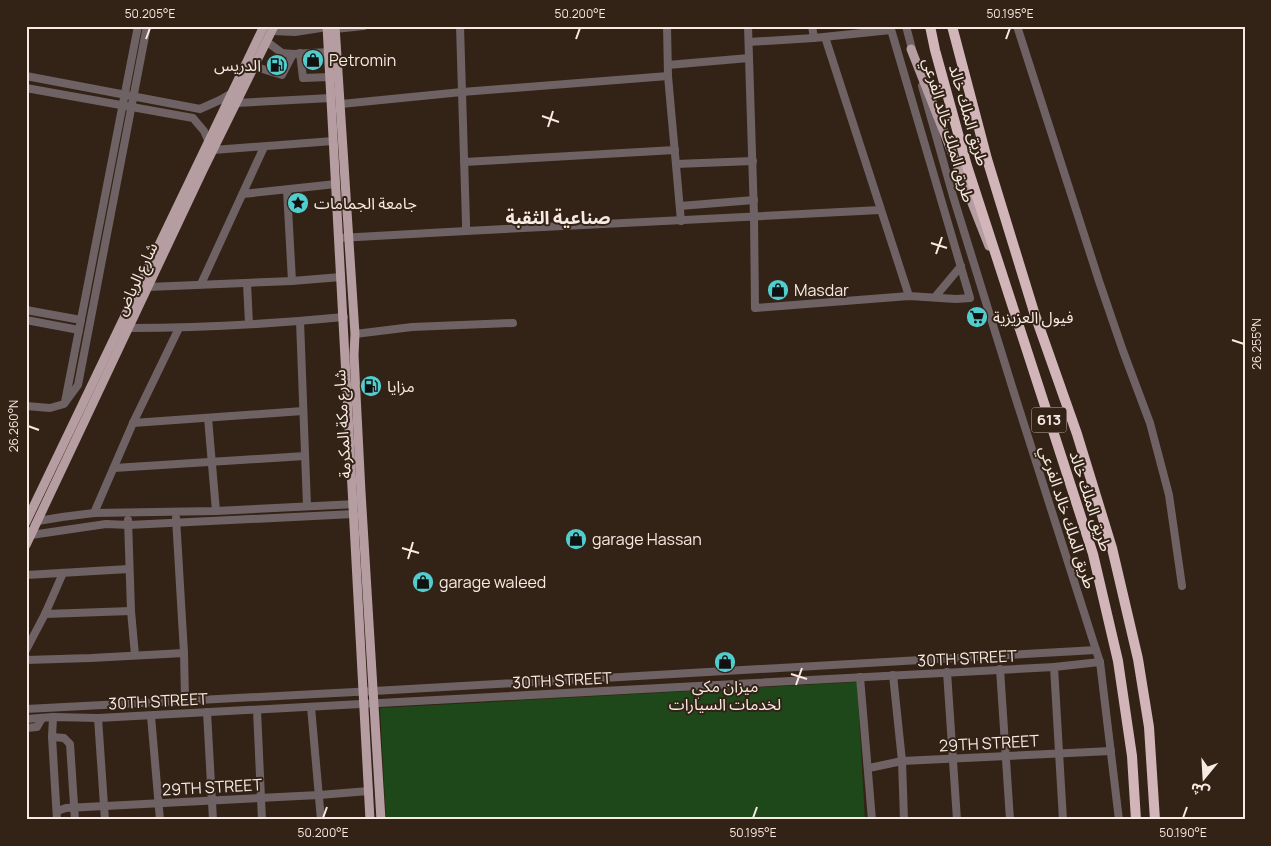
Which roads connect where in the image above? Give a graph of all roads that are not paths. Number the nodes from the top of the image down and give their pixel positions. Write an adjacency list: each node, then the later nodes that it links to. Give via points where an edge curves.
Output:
1 (138, 26): 31 (street)
2 (146, 26): 32 (street)
3 (364, 26): 12 (street)
4 (460, 26): 29 (street)
5 (668, 26): 23 (street)
6 (748, 26): 18 (street)
7 (812, 26): 16 (street)
8 (906, 26): 19 (street, طريق الملك خالد الفرعي)
9 (930, 26): 71 (highway, طريق الملك خالد / 613, via 967,166)
10 (953, 26): 169 (highway, طريق الملك خالد / 613, via 987,159 1112,548 1138,659 1149,727)
11 (1016, 26): 107 (street, via 1099,281 1150,423 1169,495)
12 (331, 27): 13 (street, via 295,32); 20 (main road, شارع مكة المكرمة); 35 (main road, شارع مكة المكرمة)
13 (270, 28): 17 (main road, شارع الرياض); 30 (main road, شارع الرياض)
14 (891, 28): 15 (street); 60 (street)
15 (825, 37): 16 (street); 54 (street)
16 (814, 38): 18 (street)
17 (266, 41): 21 (street, via 282,52); 24 (main road, شارع الرياض)
18 (749, 42): 22 (street)
19 (911, 48): 69 (street, طريق الملك خالد الفرعي); 71 (main road)
20 (329, 52): 21 (street); 27 (main road, شارع مكة المكرمة)
21 (296, 54): 24 (street, via 282,75); 27 (street, via 303,78)
22 (749, 58): 23 (street); 46 (street)
23 (668, 65): 26 (street)
24 (253, 66): 34 (main road, شارع الرياض)
25 (26, 76): 31 (street)
26 (668, 76): 29 (street); 45 (street)
27 (330, 77): 33 (main road, شارع مكة المكرمة)
28 (26, 88): 36 (street)
29 (462, 92): 35 (street); 47 (street)
30 (232, 93): 38 (street); 41 (main road, شارع الرياض)
31 (125, 95): 32 (street); 36 (street)
32 (134, 96): 37 (street); 38 (street)
33 (331, 98): 34 (street); 40 (main road, شارع مكة المكرمة)
34 (236, 103): 44 (main road, شارع الرياض)
35 (341, 104): 42 (main road, شارع مكة المكرمة)
36 (123, 106): 37 (street); 74 (street)
37 (132, 107): 39 (street); 83 (street, via 78,385)
38 (196, 108): 39 (street)
39 (193, 118): 41 (street)
40 (333, 138): 42 (main road, via 337,135); 43 (street); 49 (main road, شارع مكة المكرمة)
41 (208, 140): 82 (main road, شارع الرياض)
42 (343, 145): 58 (main road, شارع مكة المكرمة)
43 (264, 147): 44 (street); 51 (street)
44 (213, 150): 65 (main road, شارع الرياض)
45 (675, 150): 47 (street); 48 (street)
46 (752, 161): 48 (street); 52 (street)
47 (464, 162): 57 (street)
48 (676, 164): 53 (street)
49 (336, 184): 50 (street); 59 (main road, شارع مكة المكرمة)
50 (287, 190): 51 (street); 62 (street)
51 (242, 194): 64 (street)
52 (754, 200): 53 (street); 55 (street)
53 (680, 206): 56 (street)
54 (880, 210): 55 (street); 66 (street)
55 (754, 216): 56 (street); 66 (street, via 755,308)
56 (681, 220): 57 (street)
57 (466, 231): 58 (street)
58 (349, 237): 59 (street); 81 (main road, شارع مكة المكرمة)
59 (339, 238): 61 (main road, شارع مكة المكرمة)
60 (961, 266): 67 (street); 68 (street)
61 (341, 277): 62 (street); 72 (main road, شارع مكة المكرمة)
62 (292, 281): 63 (street)
63 (247, 283): 64 (street); 77 (street)
64 (201, 284): 65 (street)
65 (148, 287): 78 (main road, شارع الرياض)
66 (909, 296): 67 (street)
67 (935, 297): 68 (street)
68 (970, 298): 69 (street)
69 (986, 301): 111 (street, طريق الملك خالد الفرعي)
70 (26, 310): 74 (street)
71 (1015, 311): 140 (highway, طريق الملك خالد / 613, via 1094,554 1118,661)
72 (344, 317): 75 (street); 91 (main road, شارع مكة المكرمة)
73 (26, 320): 80 (street)
74 (81, 320): 80 (street)
75 (300, 321): 77 (street); 85 (street)
76 (513, 323): 81 (street)
77 (249, 324): 79 (street)
78 (129, 328): 79 (street); 82 (main road, شارع الرياض)
79 (179, 328): 87 (street)
80 (79, 330): 83 (street)
81 (355, 334): 91 (main road, شارع مكة المكرمة)
82 (112, 355): 98 (main road, شارع الرياض); 99 (main road, شارع الرياض)
83 (64, 404): 84 (street, via 50,408)
84 (26, 406)
85 (303, 411): 86 (street); 88 (street)
86 (208, 418): 87 (street); 89 (street)
87 (133, 423): 90 (street)
88 (305, 456): 89 (street); 92 (street)
89 (212, 462): 90 (street); 94 (street)
90 (114, 468): 95 (street)
91 (357, 504): 92 (street); 97 (main road, شارع مكة المكرمة); 121 (main road, شارع مكة المكرمة)
92 (307, 506): 94 (street)
93 (176, 511): 94 (street); 96 (street); 100 (street)
94 (216, 511)
95 (94, 513): 96 (street); 98 (street)
96 (127, 514): 101 (street)
97 (354, 514): 100 (street); 122 (main road, شارع مكة المكرمة)
98 (38, 521): 102 (main road, شارع الرياض)
99 (26, 522)
100 (176, 522): 101 (street); 112 (street)
101 (129, 525): 102 (street, via 106,524); 104 (street)
102 (31, 535): 103 (main road, شارع الرياض)
103 (26, 545)
104 (129, 569): 105 (street); 108 (street)
105 (63, 573): 106 (street); 109 (street)
106 (26, 575)
107 (1182, 586)
108 (131, 611): 109 (street); 113 (street)
109 (45, 614): 110 (street)
110 (26, 650)
111 (1096, 650): 115 (street, طريق الملك خالد الفرعي); 121 (street, 30TH STREET)
112 (184, 653): 113 (street); 123 (street)
113 (135, 655): 114 (street)
114 (26, 660)
115 (1100, 662): 116 (street, 30TH STREET); 137 (street, طريق الملك خالد الفرعي)
116 (1054, 667): 117 (street, 30TH STREET); 138 (street)
117 (1000, 669): 118 (street, 30TH STREET); 139 (street)
118 (947, 672): 119 (street, 30TH STREET); 141 (street)
119 (893, 676): 120 (street, 30TH STREET); 142 (street)
120 (860, 677): 124 (street, 30TH STREET); 143 (street)
121 (374, 691): 122 (street, 30TH STREET); 124 (main road, شارع مكة المكرمة)
122 (362, 692): 123 (street, 30TH STREET); 125 (main road, شارع مكة المكرمة)
123 (185, 700): 127 (street, 30TH STREET)
124 (374, 703): 125 (street, 30TH STREET); 160 (main road, شارع مكة المكرمة)
125 (363, 704): 126 (street, 30TH STREET); 144 (main road, شارع مكة المكرمة)
126 (311, 707): 128 (street, 30TH STREET); 145 (street)
127 (26, 709)
128 (257, 710): 129 (street, 30TH STREET); 146 (street)
129 (207, 712): 130 (street, 30TH STREET); 147 (street)
130 (151, 716): 133 (street, 30TH STREET); 148 (street)
131 (53, 717): 132 (street, 30TH STREET); 133 (street, 30TH STREET); 136 (street)
132 (42, 718): 134 (street, 30TH STREET); 135 (street, via 37,727)
133 (98, 718): 149 (street)
134 (26, 719)
135 (26, 728)
136 (52, 737): 150 (street, via 64,738 70,744); 151 (street)
137 (1111, 751): 138 (street, 29TH STREET); 166 (street, طريق الملك خالد الفرعي)
138 (1059, 753): 139 (street, 29TH STREET); 165 (street)
139 (1007, 756): 141 (street, 29TH STREET); 164 (street)
140 (1132, 756): 167 (highway); 168 (highway, طريق الملك خالد / 613)
141 (953, 759): 142 (street, 29TH STREET); 163 (street)
142 (902, 761): 143 (street, 29TH STREET); 162 (street)
143 (869, 768): 161 (street)
144 (369, 791): 145 (street, 29TH STREET); 159 (main road, شارع مكة المكرمة)
145 (320, 795): 146 (street, 29TH STREET); 158 (street)
146 (261, 798): 147 (street, 29TH STREET); 157 (street)
147 (212, 801): 148 (street, 29TH STREET); 156 (street)
148 (159, 804): 149 (street, 29TH STREET); 155 (street)
149 (105, 806): 150 (street, 29TH STREET); 154 (street)
150 (74, 808): 151 (street, 29TH STREET); 153 (street)
151 (56, 811): 152 (street)
152 (57, 820)
153 (75, 820)
154 (105, 820)
155 (160, 820)
156 (213, 820)
157 (262, 820)
158 (321, 820)
159 (370, 820)
160 (381, 820)
161 (872, 820)
162 (904, 820)
163 (957, 820)
164 (1010, 820)
165 (1063, 820)
166 (1119, 820)
167 (1130, 820)
168 (1136, 820)
169 (1155, 820)

